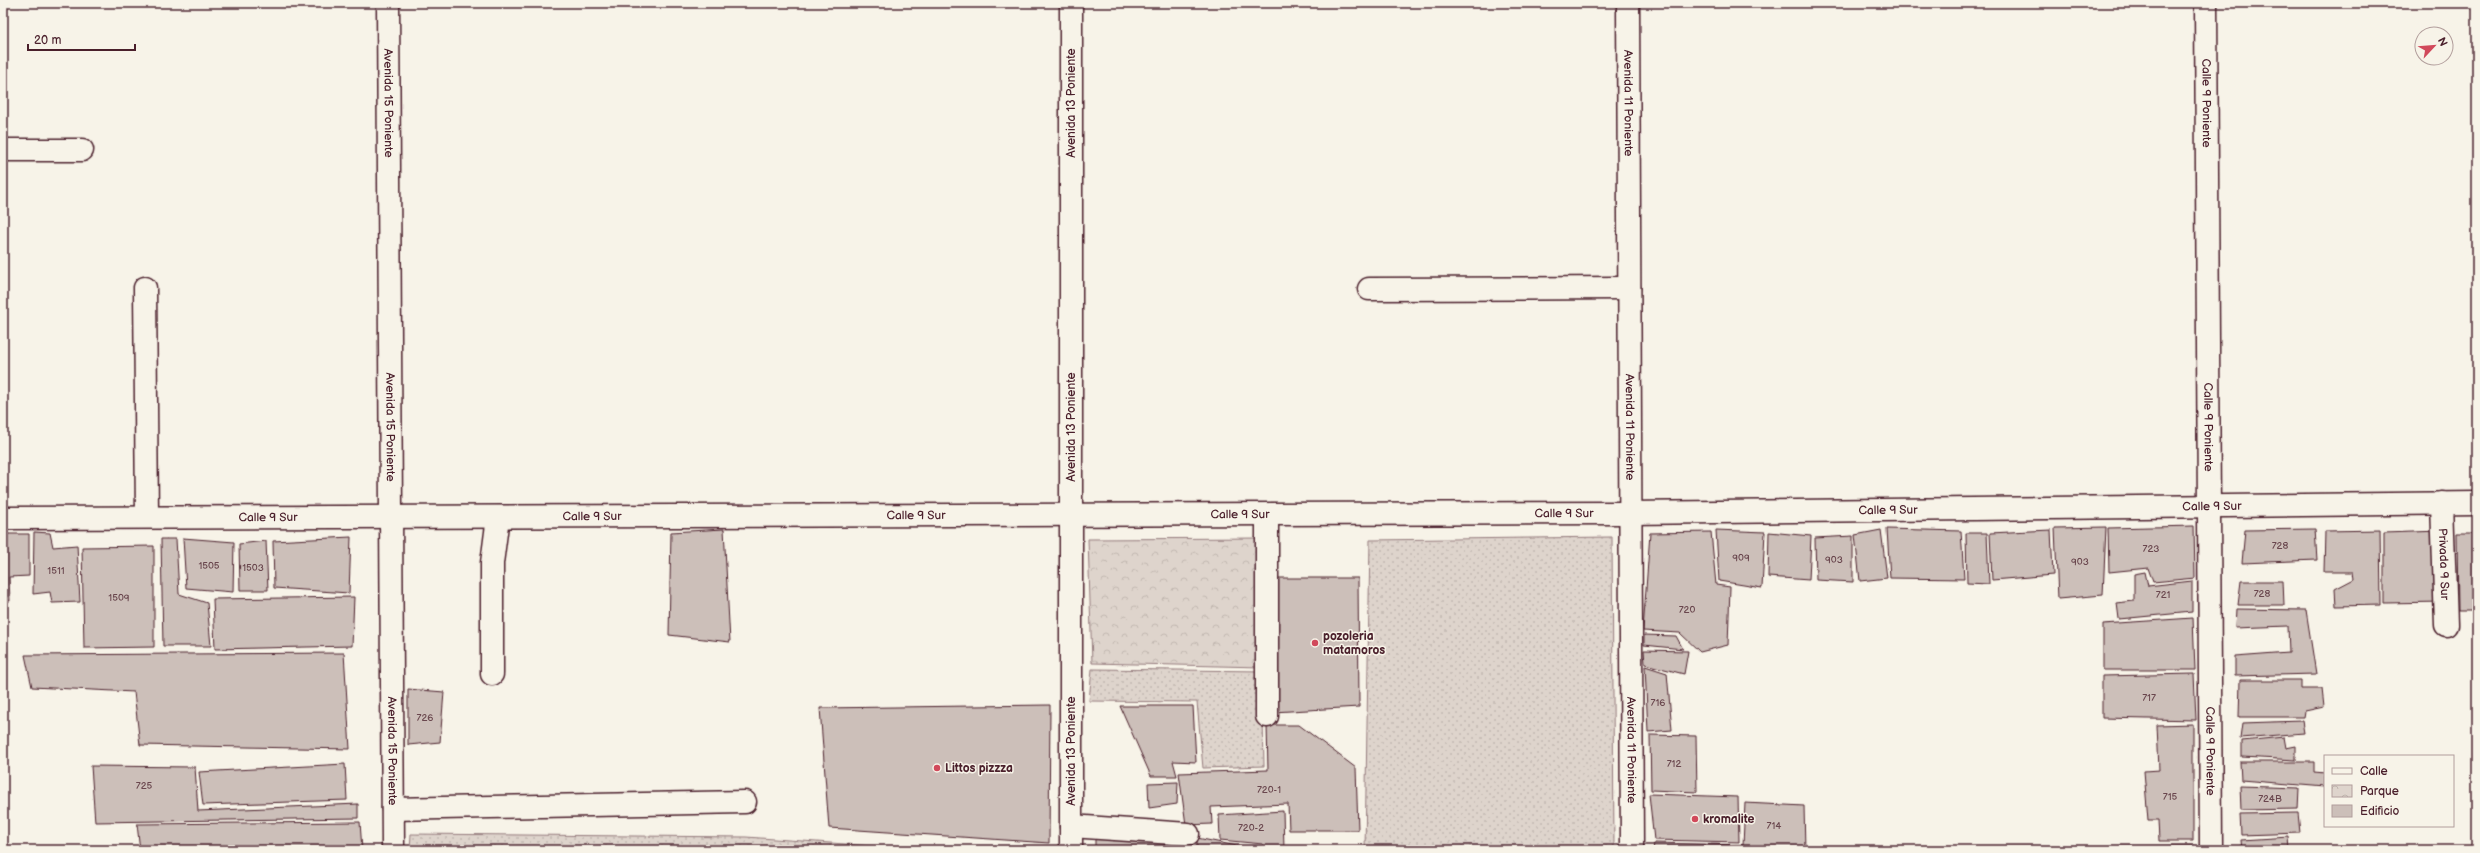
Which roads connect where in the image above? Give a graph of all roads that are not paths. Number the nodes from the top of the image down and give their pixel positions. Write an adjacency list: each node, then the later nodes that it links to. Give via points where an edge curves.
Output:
1 (388, 3): 17 (street, Avenida 15 Poniente)
2 (1071, 3): 15 (street, Avenida 13 Poniente)
3 (1628, 3): 8 (street, Avenida 11 Poniente)
4 (2206, 3): 12 (street, Calle 9 Poniente)
5 (3, 150): 6 (street)
6 (82, 150)
7 (144, 288): 16 (street)
8 (1630, 288): 9 (street); 13 (street, Avenida 11 Poniente)
9 (1369, 289)
10 (2442, 503): 11 (street, Calle 9 Sur); 12 (street, Calle 9 Sur); 20 (street, Privada 9 Sur)
11 (2477, 503)
12 (2209, 508): 13 (street, Calle 9 Sur); 30 (street, Calle 9 Poniente)
13 (1630, 513): 14 (street, Calle 9 Sur); 29 (street, Avenida 11 Poniente)
14 (1267, 515): 15 (street, Calle 9 Sur); 22 (street)
15 (1071, 516): 18 (street, Calle 9 Sur); 25 (street, Avenida 13 Poniente)
16 (147, 517): 17 (street, Calle 9 Sur); 19 (street, Calle 9 Sur)
17 (392, 517): 18 (street, Calle 9 Sur); 24 (street, Avenida 15 Poniente)
18 (498, 517): 21 (street, via 492,563)
19 (3, 518)
20 (2446, 626)
21 (492, 674)
22 (1267, 716)
23 (745, 802): 24 (street)
24 (393, 809): 27 (street, Avenida 15 Poniente)
25 (1071, 826): 26 (street); 28 (street, Avenida 13 Poniente)
26 (1188, 834)
27 (393, 850)
28 (1072, 850)
29 (1632, 850)
30 (2211, 850)

